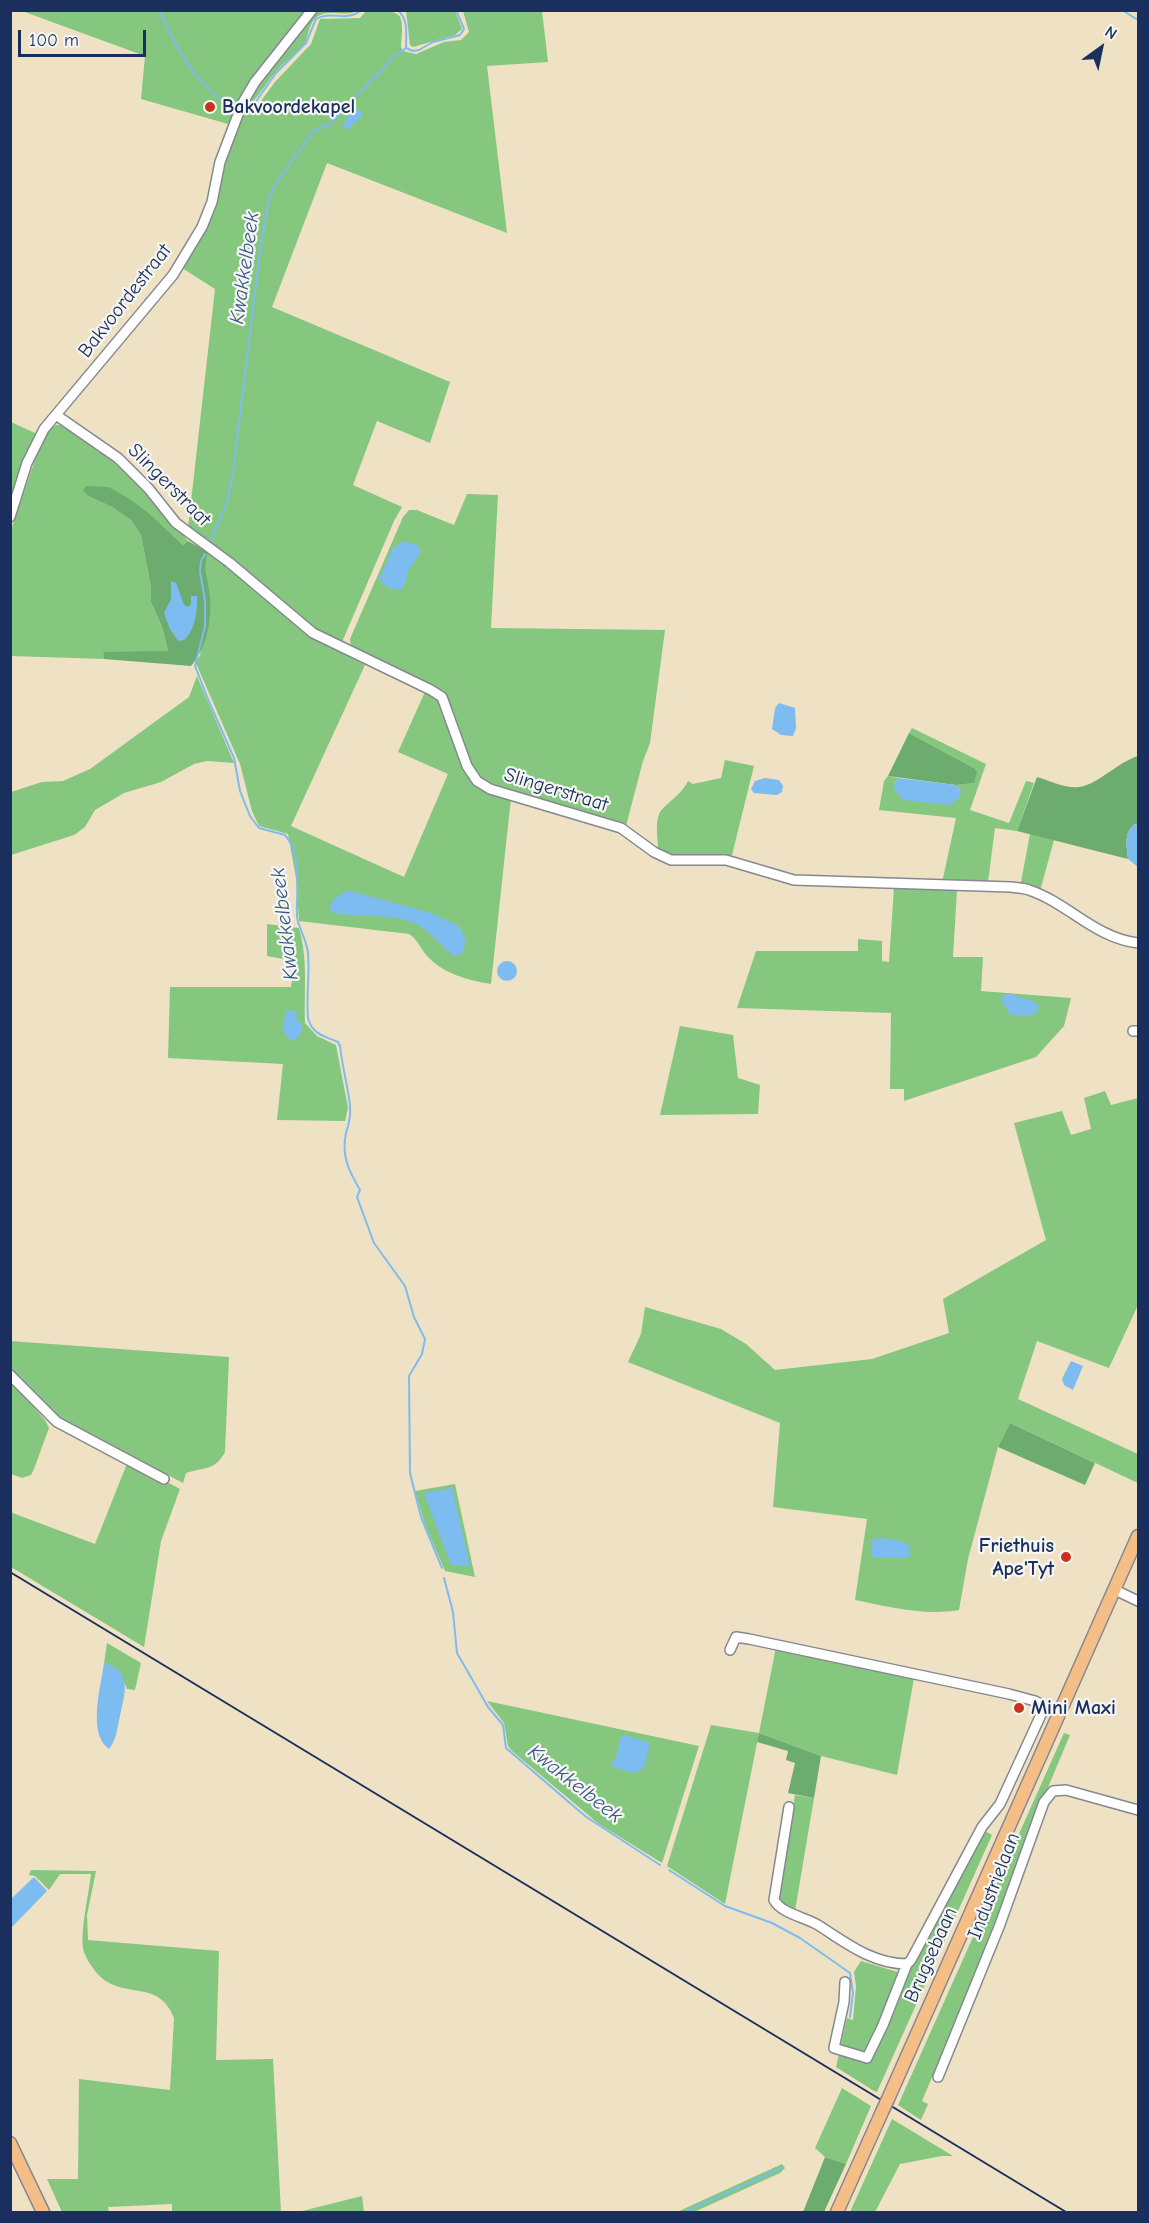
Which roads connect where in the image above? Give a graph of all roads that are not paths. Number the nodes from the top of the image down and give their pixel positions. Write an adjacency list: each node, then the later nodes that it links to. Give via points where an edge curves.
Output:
1 (312, 10): 2 (street, Bakvoordestraat, via 243,103 220,162 202,227 173,275)
2 (56, 416): 3 (street, Bakvoordestraat, via 44,429 27,463); 4 (street, Slingerstraat, via 117,458 149,489 176,524 230,563 313,633 442,697 467,766 477,781 490,789 621,828 671,860 726,860 794,880 1029,890 1096,929)
3 (10, 517)
4 (1138, 943)
5 (10, 1375): 6 (street, via 57,1422)
6 (164, 1479)
7 (1138, 1536): 8 (main road, Brugsebaan)
8 (1115, 1590): 9 (street); 12 (main road, Brugsebaan)
9 (1138, 1601)
10 (730, 1650): 11 (street, via 736,1637 749,1639 1009,1694)
11 (1045, 1706): 12 (street); 15 (street, Brugsebaan, via 1000,1804 982,1827)
12 (1059, 1714): 20 (main road, Brugsebaan, bridge)
13 (789, 1807): 15 (street, Brugsebaan, via 775,1903 855,1950)
14 (1138, 1810): 17 (street, Industrielaan, via 1066,1790 1053,1791 1044,1802)
15 (907, 1964): 16 (street, Brugsebaan, via 867,2058 831,2047 844,2002)
16 (845, 1982)
17 (938, 2077)
18 (10, 2143): 19 (main road)
19 (43, 2212)
20 (837, 2212)

